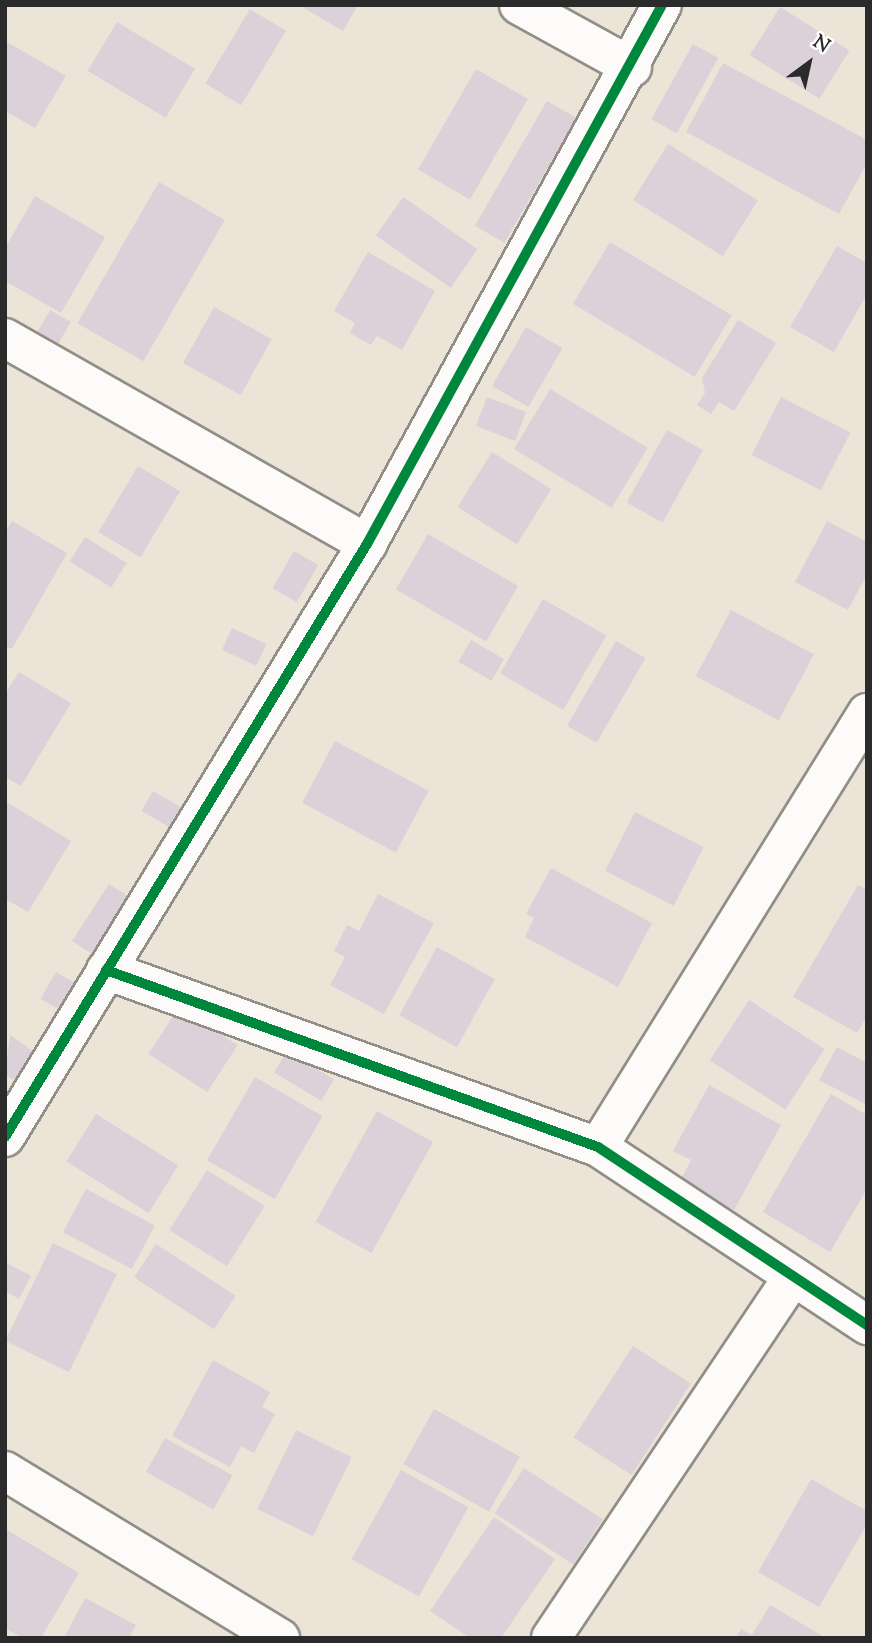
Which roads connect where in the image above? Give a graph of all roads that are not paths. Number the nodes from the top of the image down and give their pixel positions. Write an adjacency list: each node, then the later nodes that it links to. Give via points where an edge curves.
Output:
1 (519, 5): 3 (street)
2 (662, 5): 3 (street)
3 (632, 67): 5 (street)
4 (5, 338): 5 (street)
5 (367, 544): 7 (street)
6 (862, 732): 9 (street)
7 (106, 970): 8 (street); 9 (street)
8 (5, 1137)
9 (598, 1147): 10 (street)
10 (793, 1277): 11 (street); 14 (street)
11 (867, 1325)
12 (5, 1471): 13 (street)
13 (280, 1638)
14 (551, 1638)

